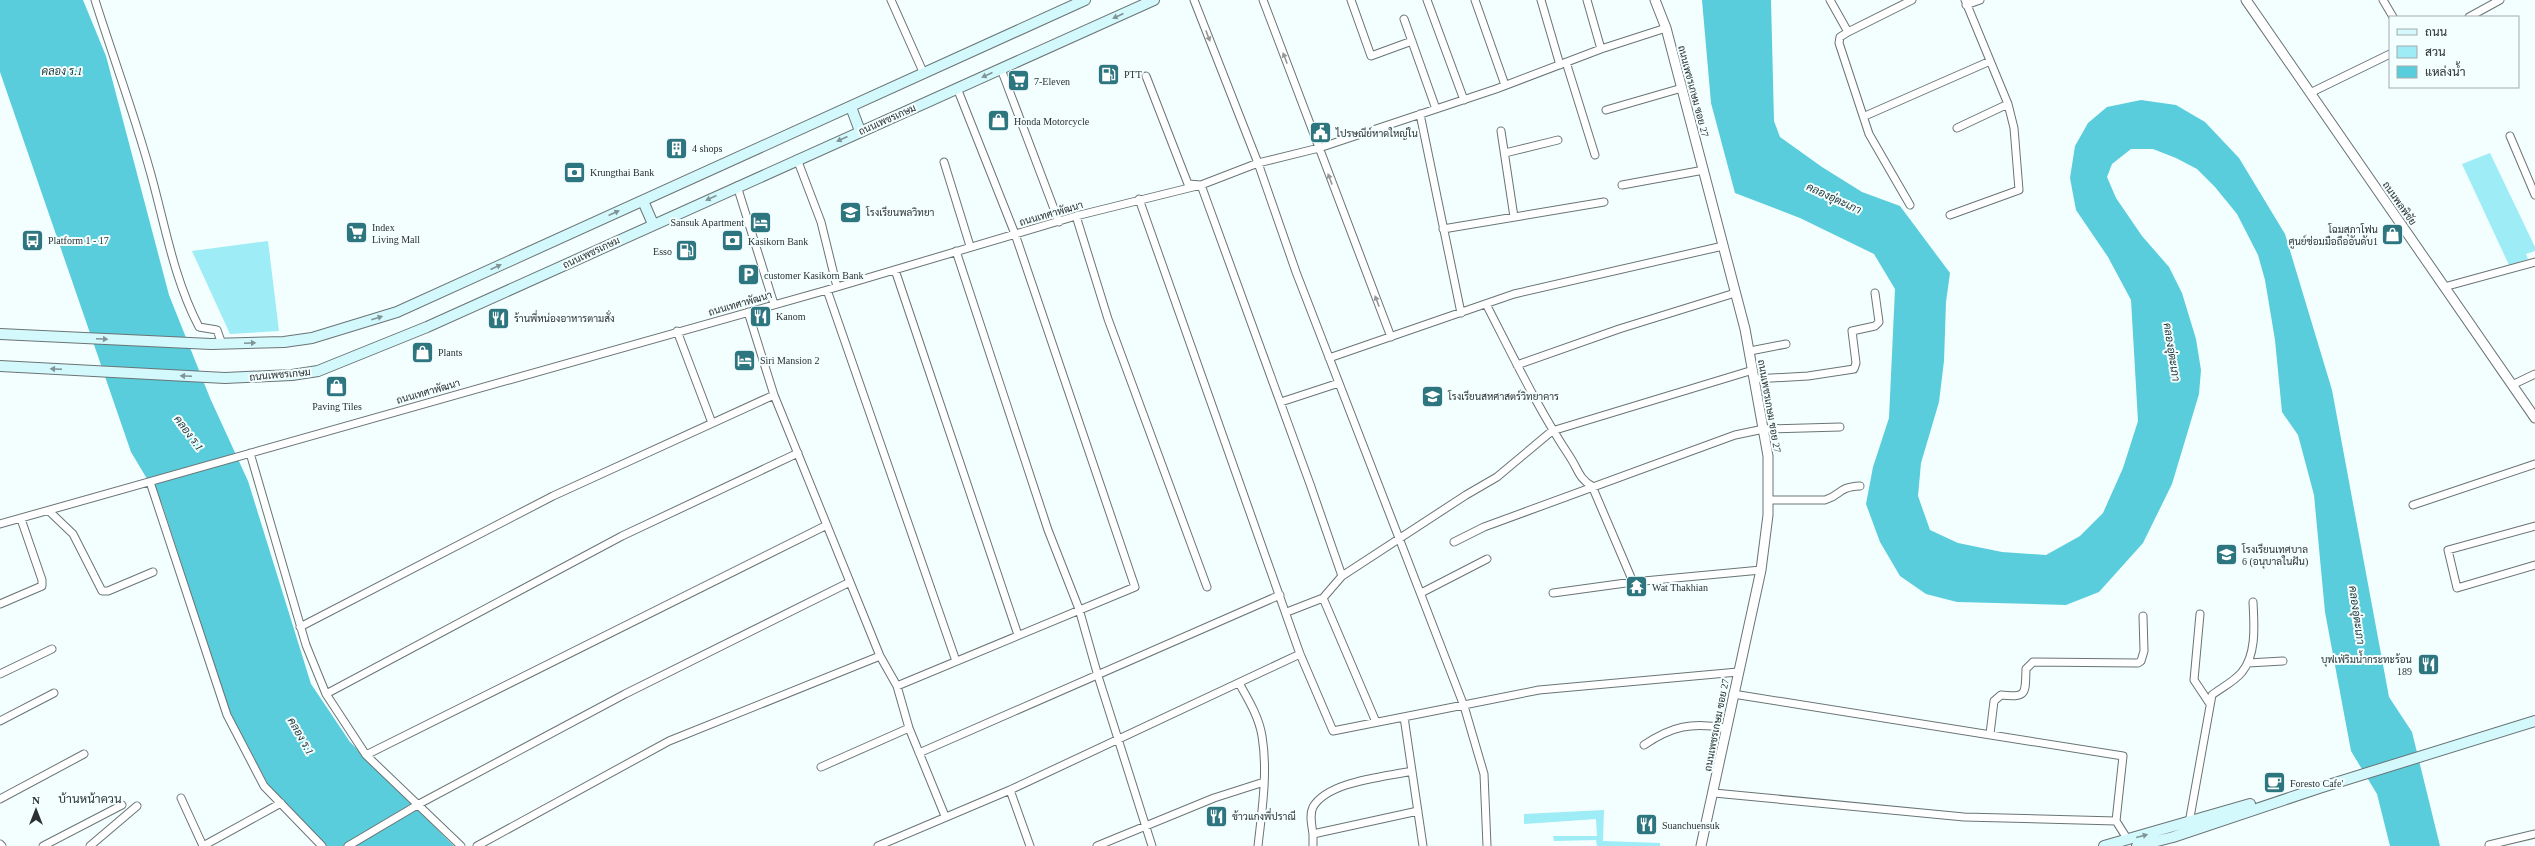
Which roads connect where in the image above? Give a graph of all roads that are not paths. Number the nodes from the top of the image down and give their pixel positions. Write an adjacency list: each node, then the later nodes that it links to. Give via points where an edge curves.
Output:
1 (94, 0): 88 (street, via 150,171 166,238 186,302 199,327 216,330)
2 (1085, 0): 31 (main road)
3 (1154, 0): 30 (main road, ถนนเพชรเกษม, one-way to 30)
4 (1194, 0): 54 (street, one-way to 54)
5 (1263, 0): 49 (street, one-way to 5)
6 (1351, 0): 25 (street, via 1371,56)
7 (1427, 0): 37 (street)
8 (1476, 0): 33 (street)
9 (1541, 0): 29 (street)
10 (1587, 0): 26 (street)
11 (1655, 0): 23 (street, ถนนเพชรเกษม ซอย 27)
12 (1830, 0): 24 (street)
13 (1912, 0): 24 (street)
14 (1980, 0): 19 (street)
15 (2246, 0): 36 (street, ถนนพลพิชัย)
16 (2383, 0): 20 (street)
17 (2500, 0): 21 (street)
18 (893, 1): 31 (street)
19 (1966, 2): 28 (street)
20 (2392, 16)
21 (2471, 16)
22 (1404, 19): 25 (street)
23 (1666, 28): 26 (street, ถนนเทศาพัฒนา); 35 (street, ถนนเพชรเกษม ซอย 27)
24 (1848, 32): 43 (street, via 1840,37 1839,42)
25 (1412, 41): 40 (street)
26 (1601, 49): 29 (street, ถนนเทศาพัฒนา)
27 (2389, 54): 36 (street)
28 (1988, 62): 38 (street); 43 (street)
29 (1563, 63): 33 (street, ถนนเทศาพัฒนา); 51 (street)
30 (1001, 69): 34 (main road, ถนนเพชรเกษม, one-way to 34); 67 (street)
31 (924, 74): 39 (main road)
32 (1146, 76): 56 (street, via 1188,184)
33 (1505, 85): 37 (street, ถนนเทศาพัฒนา)
34 (958, 88): 45 (main road, ถนนเพชรเกษม); 70 (street)
35 (1682, 88): 41 (street); 55 (street, ถนนเพชรเกษม ซอย 27)
36 (2310, 93): 77 (street, ถนนพลพิชัย)
37 (1464, 100): 40 (street, ถนนเทศาพัฒนา)
38 (2008, 104): 44 (street); 64 (street, via 2014,128 2019,190)
39 (851, 107): 45 (main road); 61 (main road)
40 (1436, 109): 42 (street, ถนนเทศาพัฒนา)
41 (1606, 110)
42 (1420, 114): 49 (street, ถนนเทศาพัฒนา); 69 (street)
43 (1865, 116): 63 (street, via 1869,134 1878,153)
44 (1957, 128)
45 (860, 131): 52 (main road, ถนนเพชรเกษม, one-way to 52)
46 (1501, 131): 50 (street)
47 (2510, 136): 59 (street)
48 (1558, 140): 50 (street)
49 (1319, 148): 54 (street, ถนนเทศาพัฒนา); 87 (street, one-way to 49)
50 (1505, 153): 66 (street)
51 (1595, 155)
52 (797, 159): 58 (main road, ถนนเพชรเกษม); 76 (street, via 821,222)
53 (944, 162): 71 (street)
54 (1258, 163): 56 (street, ถนนเทศาพัฒนา); 91 (street)
55 (1704, 170): 57 (street); 72 (street, ถนนเพชรเกษม ซอย 27)
56 (1201, 185): 60 (street, ถนนเทศาพัฒนา); 100 (street)
57 (1622, 185)
58 (737, 186): 68 (main road, ถนนเพชรเกษม, one-way to 68); 81 (street)
59 (2535, 195)
60 (1139, 199): 65 (street, ถนนเทศาพัฒนา); 131 (street)
61 (643, 200): 68 (main road); 88 (main road, one-way to 61, via 284,342 312,338 397,312)
62 (1604, 202): 66 (street)
63 (1910, 204)
64 (1950, 215)
65 (1076, 216): 67 (street, ถนนเทศาพัฒนา); 128 (street, via 1108,319)
66 (1514, 217): 69 (street)
67 (1059, 222): 70 (street, ถนนเทศาพัฒนา)
68 (653, 224): 93 (main road, ถนนเพชรเกษม, one-way to 93, via 420,330 318,371 262,378 225,378)
69 (1443, 229): 84 (street)
70 (1015, 234): 71 (street, ถนนเทศาพัฒนา); 135 (street, via 1135,587)
71 (970, 246): 73 (street, ถนนเทศาพัฒนา)
72 (1722, 246): 79 (street, ถนนเพชรเกษม ซอย 27); 82 (street, via 1514,294)
73 (956, 251): 75 (street, ถนนเทศาพัฒนา); 135 (street, via 1048,530)
74 (2535, 262): 77 (street)
75 (895, 270): 76 (street, ถนนเทศาพัฒนา); 140 (street)
76 (838, 287): 78 (street, ถนนเทศาพัฒนา)
77 (2444, 287): 98 (street, ถนนพลพิชัย)
78 (827, 290): 81 (street, ถนนเทศาพัฒนา); 144 (street)
79 (1735, 293): 90 (street, ถนนเพชรเกษม ซอย 27); 92 (street, via 1618,329)
80 (1875, 293): 96 (street, via 1879,322 1875,326 1852,331 1856,363 1854,369)
81 (774, 304): 83 (street, ถนนเทศาพัฒนา)
82 (1486, 304): 84 (street); 92 (street)
83 (748, 312): 85 (street, ถนนเทศาพัฒนา); 99 (street)
84 (1460, 313): 87 (street)
85 (677, 331): 102 (street); 106 (street, ถนนเทศาพัฒนา)
86 (0, 334): 88 (main road, one-way to 88)
87 (1391, 337): 91 (street)
88 (222, 344)
89 (1786, 344): 90 (street)
90 (1750, 351): 94 (street, ถนนเพชรเกษม ซอย 27)
91 (1329, 358): 97 (street)
92 (1518, 365): 105 (street)
93 (0, 366)
94 (1753, 370): 96 (street, ถนนเพชรเกษม ซอย 27); 105 (street)
95 (2535, 374): 98 (street)
96 (1755, 380): 104 (street, ถนนเพชรเกษม ซอย 27)
97 (1339, 383): 100 (street); 119 (street)
98 (2512, 385): 101 (street, ถนนพลพิชัย)
99 (774, 395): 102 (street); 107 (street)
100 (1280, 402): 125 (street)
101 (2535, 418)
102 (712, 423): 139 (street, via 553,496)
103 (1840, 428): 104 (street)
104 (1764, 429): 110 (street, via 1728,437); 112 (street, ถนนเพชรเกษม ซอย 27, via 1768,456)
105 (1552, 431): 110 (street, via 1572,459 1582,481); 119 (street, via 1497,477)
106 (250, 453): 109 (street, ถนนเทศาพัฒนา); 139 (street)
107 (798, 453): 117 (street); 153 (street, via 622,536)
108 (2535, 464): 113 (street)
109 (150, 482): 114 (street, ถนนเทศาพัฒนา); 177 (street, via 227,715 264,786)
110 (1592, 486): 120 (street, via 1484,527); 127 (street)
111 (1860, 486): 112 (street, via 1841,489 1832,498 1825,500)
112 (1768, 500): 123 (street, ถนนเพชรเกษม ซอย 27)
113 (2413, 505)
114 (49, 511): 115 (street, ถนนเทศาพัฒนา); 124 (street, via 75,537 102,591 108,591)
115 (21, 519): 116 (street, ถนนเทศาพัฒนา); 134 (street, via 42,586)
116 (0, 524)
117 (827, 525): 126 (street); 168 (street)
118 (2535, 526): 122 (street, via 2448,550 2457,588)
119 (1400, 540): 125 (street); 129 (street)
120 (1454, 542)
121 (1487, 560): 129 (street)
122 (2535, 565)
123 (1761, 570): 127 (street); 147 (street, ถนนเพชรเกษม ซอย 27)
124 (153, 572)
125 (1342, 576): 132 (street)
126 (850, 582): 143 (street); 178 (street, via 625,694)
127 (1633, 582): 130 (street)
128 (1207, 587)
129 (1421, 593): 156 (street)
130 (1553, 593)
131 (1280, 595): 136 (street); 149 (street)
132 (1323, 598): 136 (street); 160 (street)
133 (2253, 602): 146 (street, via 2254,634)
134 (0, 604)
135 (1079, 609): 140 (street); 149 (street)
136 (1287, 612): 142 (street)
137 (2200, 614): 155 (street, via 2194,680)
138 (2143, 616): 163 (street, via 2144,651 2141,661 2111,664 2033,662 2026,669 2023,694 2016,697 2000,695 1994,700)
139 (300, 627): 153 (street)
140 (1018, 635): 144 (street)
141 (52, 649): 148 (street)
142 (1300, 654): 150 (street); 160 (street, via 1333,731)
143 (880, 656): 151 (street); 197 (street, via 669,741)
144 (956, 661): 151 (street)
145 (2283, 661): 146 (street)
146 (2248, 663): 155 (street, via 2242,672 2212,695)
147 (1738, 672): 154 (street, ถนนเพชรเกษม ซอย 27); 156 (street, via 1540,690)
148 (0, 674)
149 (1098, 676): 164 (street); 166 (street)
150 (1239, 683): 164 (street); 171 (street, via 1252,706 1262,736)
151 (897, 686): 161 (street)
152 (54, 694): 158 (street)
153 (326, 694): 168 (street)
154 (1733, 694): 162 (street, ถนนเพชรเกษม ซอย 27); 163 (street)
155 (2210, 704): 184 (street)
156 (1464, 706): 157 (street); 205 (street, via 1484,774)
157 (1404, 717): 160 (street); 170 (street)
158 (0, 721)
159 (2535, 721): 172 (main road, via 2353,779)
160 (1376, 722)
161 (909, 728): 166 (street); 169 (street)
162 (1725, 728): 165 (street, via 1694,724 1664,734); 174 (street, ถนนเพชรเกษม ซอย 27)
163 (1990, 734): 183 (street, via 2123,756)
164 (1119, 737): 173 (street); 185 (street)
165 (1644, 745)
166 (919, 753): 182 (street)
167 (84, 754): 176 (street)
168 (366, 755): 178 (street)
169 (821, 767)
170 (1412, 771): 181 (street); 186 (street, via 1336,788 1313,807)
171 (1264, 782): 185 (street); 202 (street)
172 (2318, 785): 184 (main road); 189 (main road)
173 (1010, 790): 182 (street); 199 (street)
174 (1714, 793): 183 (street, via 1964,817); 206 (street, ถนนเพชรเกษม ซอย 27)
175 (181, 798): 193 (street)
176 (0, 799)
177 (280, 803): 193 (street); 194 (street)
178 (419, 804): 195 (street); 196 (street)
179 (122, 805): 191 (street)
180 (137, 806): 192 (street)
181 (1418, 811): 186 (street); 204 (street)
182 (945, 816): 198 (street)
183 (2116, 821): 188 (street)
184 (2189, 823): 188 (main road, one-way to 184)
185 (1146, 824): 200 (street); 201 (street)
186 (1313, 834): 203 (street)
187 (2535, 834): 190 (street)
188 (2128, 840): 207 (main road)
189 (2173, 841): 208 (main road)
190 (2489, 845)
191 (43, 846)
192 (90, 846)
193 (203, 846)
194 (322, 846)
195 (348, 846)
196 (461, 846)
197 (477, 846)
198 (878, 846)
199 (1030, 846)
200 (1097, 846)
201 (1152, 846)
202 (1258, 846)
203 (1313, 846)
204 (1423, 846)
205 (1487, 846)
206 (1701, 846)
207 (2104, 846)
208 (2137, 846)

